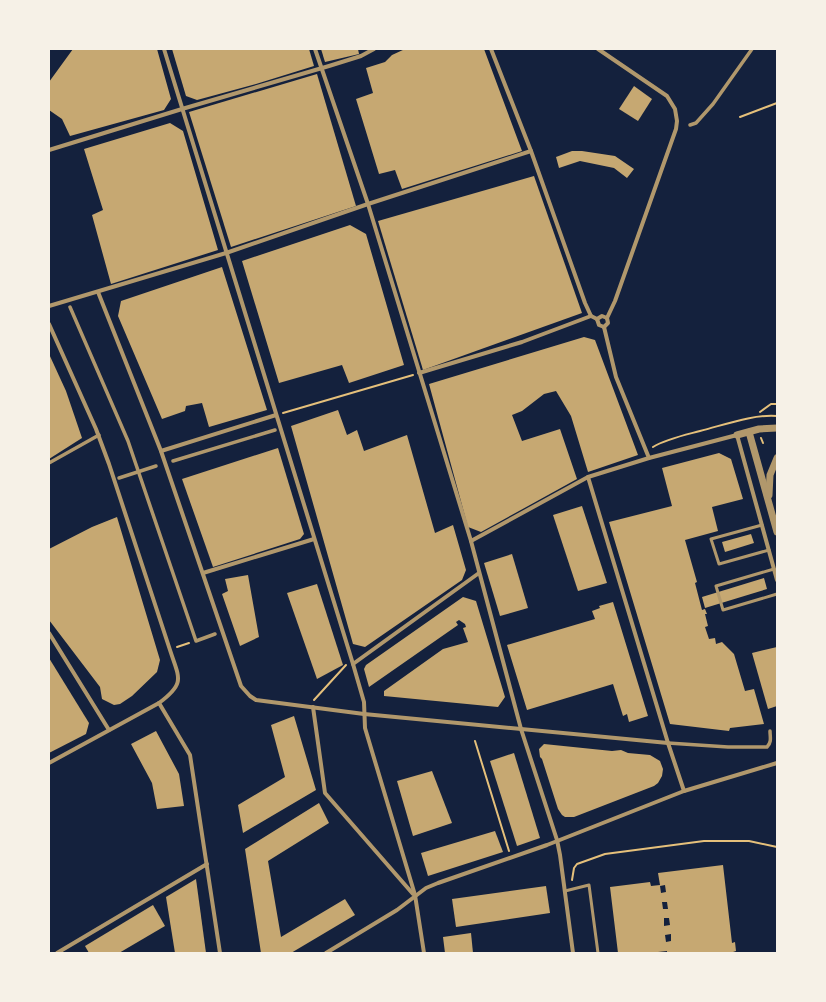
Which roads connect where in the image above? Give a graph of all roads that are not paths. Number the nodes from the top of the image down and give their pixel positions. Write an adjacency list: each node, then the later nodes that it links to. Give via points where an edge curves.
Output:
1 (164, 49): 8 (street)
2 (315, 49): 7 (street)
3 (374, 49): 7 (street, via 361,56)
4 (491, 49): 11 (street)
5 (598, 49): 18 (street, via 667,96 675,109 677,121)
6 (752, 49): 9 (street, via 713,104 696,123)
7 (320, 69): 8 (street); 12 (street)
8 (182, 108): 10 (street); 13 (street)
9 (690, 125)
10 (49, 150)
11 (531, 151): 12 (street); 17 (street)
12 (368, 204): 13 (street); 22 (street)
13 (226, 253): 14 (street); 23 (street)
14 (98, 292): 15 (street); 29 (street)
15 (49, 306)
16 (70, 307): 35 (street)
17 (591, 316): 19 (street); 22 (street, via 522,342)
18 (607, 318): 19 (street, via 602,316); 21 (street, via 608,323)
19 (597, 319): 21 (street, via 598,325)
20 (49, 324): 28 (street)
21 (604, 327): 30 (street, via 616,378)
22 (419, 373): 42 (street)
23 (276, 415): 29 (street); 41 (street)
24 (777, 428): 26 (street)
25 (276, 430): 32 (street)
26 (749, 432): 27 (street); 38 (street)
27 (737, 435): 30 (street); 39 (street)
28 (99, 436): 33 (street); 52 (street, via 177,672 177,686)
29 (161, 451): 45 (street)
30 (649, 458): 36 (street)
31 (777, 458): 38 (street, via 770,475)
32 (173, 462)
33 (49, 463)
34 (156, 466): 35 (street)
35 (139, 472): 37 (street); 50 (street, via 196,641)
36 (588, 477): 42 (street); 58 (street)
37 (119, 478)
38 (768, 501): 40 (street)
39 (762, 525): 43 (street); 43 (lane, via 712,539 719,564)
40 (777, 532)
41 (314, 539): 45 (street); 51 (street)
42 (470, 541): 46 (street)
43 (769, 550): 44 (street)
44 (774, 569): 47 (street); 48 (lane, via 716,586 722,610)
45 (203, 573): 53 (street, via 241,686 256,700)
46 (479, 573): 51 (street); 55 (street)
47 (777, 580)
48 (777, 594)
49 (49, 633): 56 (street)
50 (215, 634)
51 (353, 664): 54 (street, via 364,702)
52 (159, 703): 56 (street); 63 (street, via 190,755)
53 (313, 707): 54 (street); 65 (street, via 325,793)
54 (364, 714): 55 (street); 65 (street, via 365,728)
55 (521, 729): 58 (street); 62 (street)
56 (109, 730): 59 (street)
57 (770, 731): 58 (street, via 771,741 767,747)
58 (668, 743): 61 (street)
59 (49, 763)
60 (777, 763): 61 (street)
61 (684, 792): 62 (street)
62 (557, 840): 64 (street); 65 (street, via 438,883)
63 (207, 864): 66 (street); 67 (street)
64 (565, 891): 70 (street); 71 (lane, via 589,885)
65 (415, 895): 68 (street, via 397,910); 69 (street)
66 (56, 953)
67 (220, 953)
68 (326, 953)
69 (424, 953)
70 (573, 953)
71 (598, 953)

